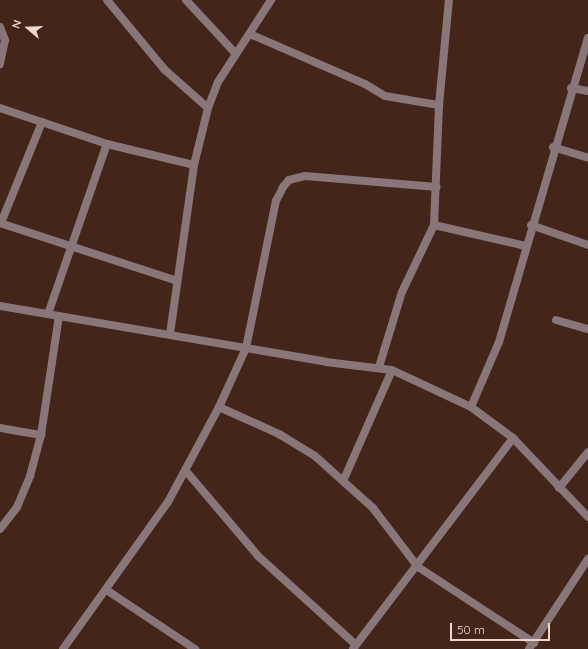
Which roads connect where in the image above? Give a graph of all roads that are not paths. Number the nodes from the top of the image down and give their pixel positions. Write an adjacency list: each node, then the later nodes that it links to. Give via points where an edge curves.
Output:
1 (107, 0): 14 (street, via 165,70)
2 (186, 0): 8 (street)
3 (271, 0): 6 (street)
4 (449, 0): 12 (street)
5 (0, 27): 9 (street, via 5,40)
6 (250, 34): 8 (street); 12 (street, via 366,84 385,96)
7 (588, 38): 10 (street)
8 (235, 53): 14 (street)
9 (0, 64)
10 (571, 88): 11 (street); 17 (street)
11 (588, 91)
12 (439, 106): 20 (street)
13 (0, 108): 15 (street)
14 (208, 108): 19 (street)
15 (42, 122): 16 (street); 21 (street)
16 (107, 144): 19 (street); 26 (street)
17 (553, 147): 18 (street, via 584,153); 23 (street)
18 (588, 158)
19 (194, 165): 27 (street)
20 (437, 187): 22 (street); 34 (street, via 305,176 289,180 276,202)
21 (0, 223): 26 (street)
22 (434, 225): 25 (street); 35 (street, via 402,292)
23 (531, 225): 24 (street); 25 (street)
24 (588, 245)
25 (526, 246): 38 (street, via 498,342)
26 (69, 248): 27 (street); 29 (street)
27 (177, 281): 33 (street)
28 (0, 306): 29 (street)
29 (48, 314): 30 (street)
30 (59, 316): 33 (street); 40 (street)
31 (556, 320): 32 (street)
32 (588, 329)
33 (170, 334): 34 (street)
34 (246, 348): 35 (street); 37 (street)
35 (379, 367): 36 (street)
36 (392, 370): 38 (street); 44 (street)
37 (219, 407): 43 (street); 44 (street, via 279,434)
38 (471, 407): 41 (street)
39 (0, 428): 40 (street)
40 (41, 435): 47 (street, via 25,490)
41 (513, 438): 45 (street); 49 (street)
42 (588, 452): 45 (street)
43 (186, 471): 50 (street); 52 (street, via 258,556)
44 (344, 479): 49 (street, via 391,529)
45 (559, 488): 46 (street)
46 (588, 517)
47 (0, 529)
48 (588, 559): 51 (street)
49 (418, 566): 51 (street); 52 (street)
50 (108, 591): 53 (street); 54 (street)
51 (532, 646)
52 (355, 647)
53 (63, 649)
54 (195, 649)

